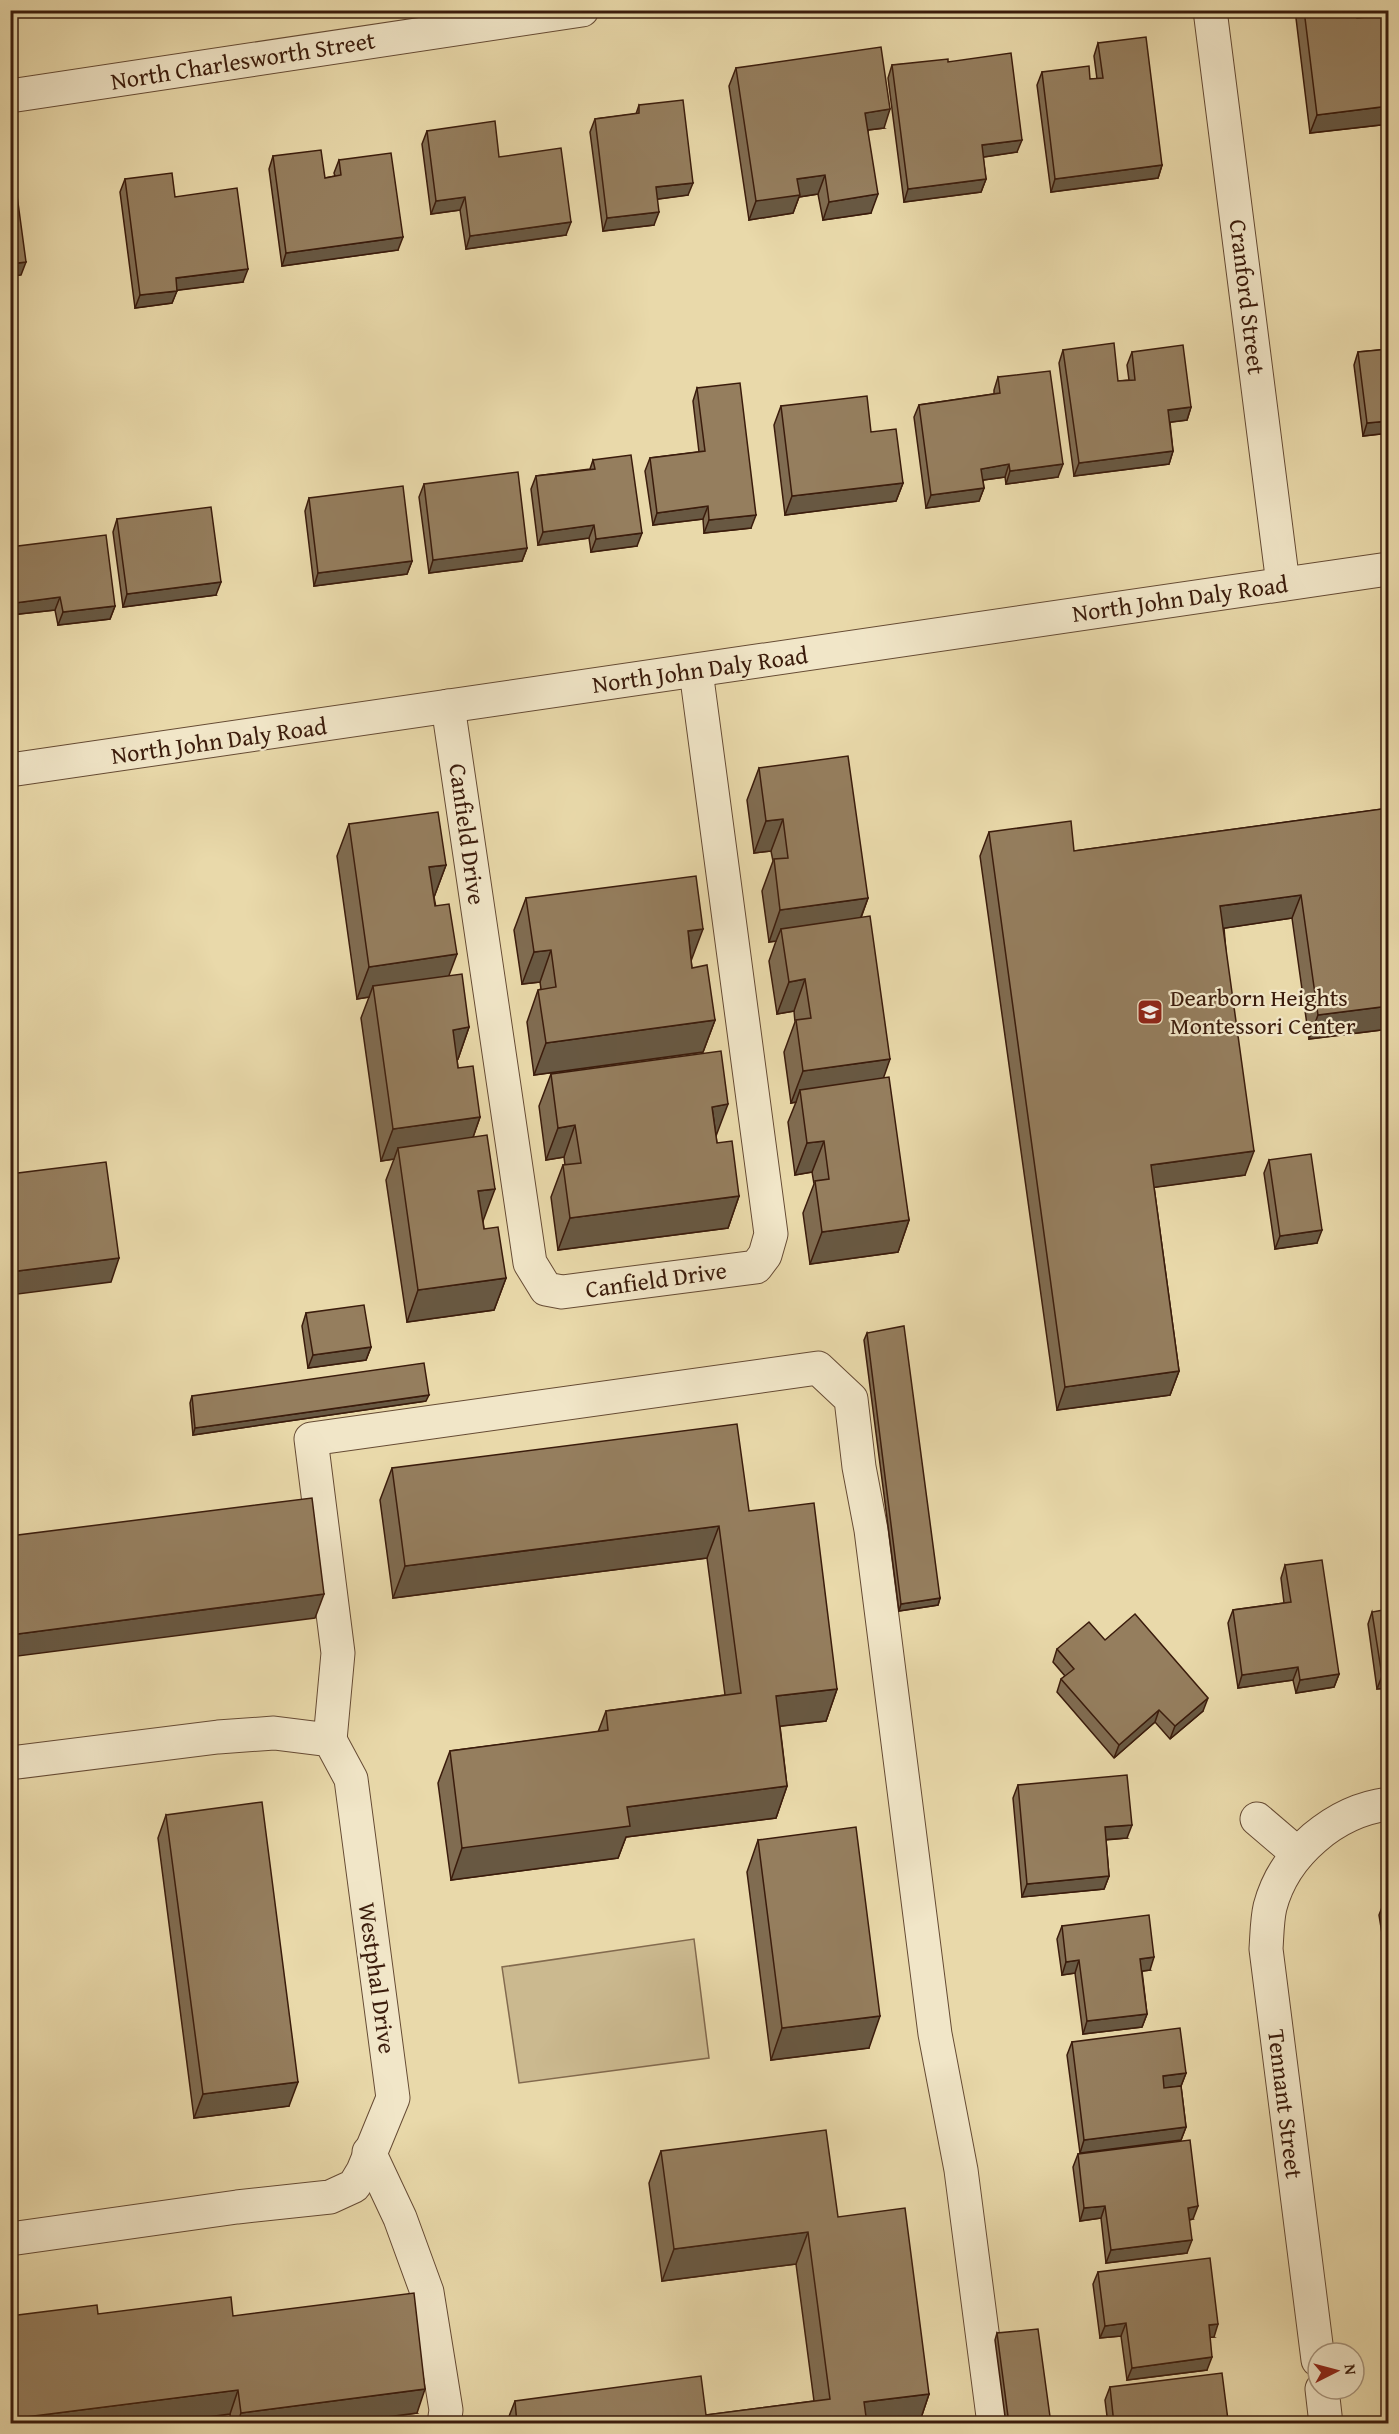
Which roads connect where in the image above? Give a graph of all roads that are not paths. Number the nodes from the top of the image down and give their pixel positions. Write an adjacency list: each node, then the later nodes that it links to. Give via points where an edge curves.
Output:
1 (582, 10): 3 (street, North Charlesworth Street)
2 (1210, 10): 5 (street, Cranford Street)
3 (10, 96)
4 (1389, 569): 5 (street, North John Daly Road)
5 (1283, 584): 6 (street, North John Daly Road)
6 (696, 671): 7 (street, North John Daly Road); 7 (street, Canfield Drive, via 771,1234 765,1255 756,1267 562,1292 546,1289 530,1263)
7 (448, 706): 8 (street, North John Daly Road)
8 (10, 770)
9 (330, 1740): 10 (street, via 274,1733 218,1737); 14 (street, Westphal Drive, via 351,1779 393,2098); 19 (street, via 338,1653 311,1439 818,1368 851,1399 876,1565 935,2034 961,2170)
10 (10, 1763)
11 (1389, 1804): 13 (street, Tennant Street, via 1344,1817)
12 (1257, 1819): 13 (street)
13 (1298, 1854): 16 (street, Tennant Street, via 1270,1906 1266,1949)
14 (369, 2152): 15 (street, Westphal Drive, via 354,2186 330,2197); 18 (street, via 400,2218 427,2292 446,2410)
15 (10, 2239)
16 (1316, 2341)
17 (1323, 2401): 20 (street)
18 (444, 2424)
19 (994, 2424)
20 (1326, 2424)

